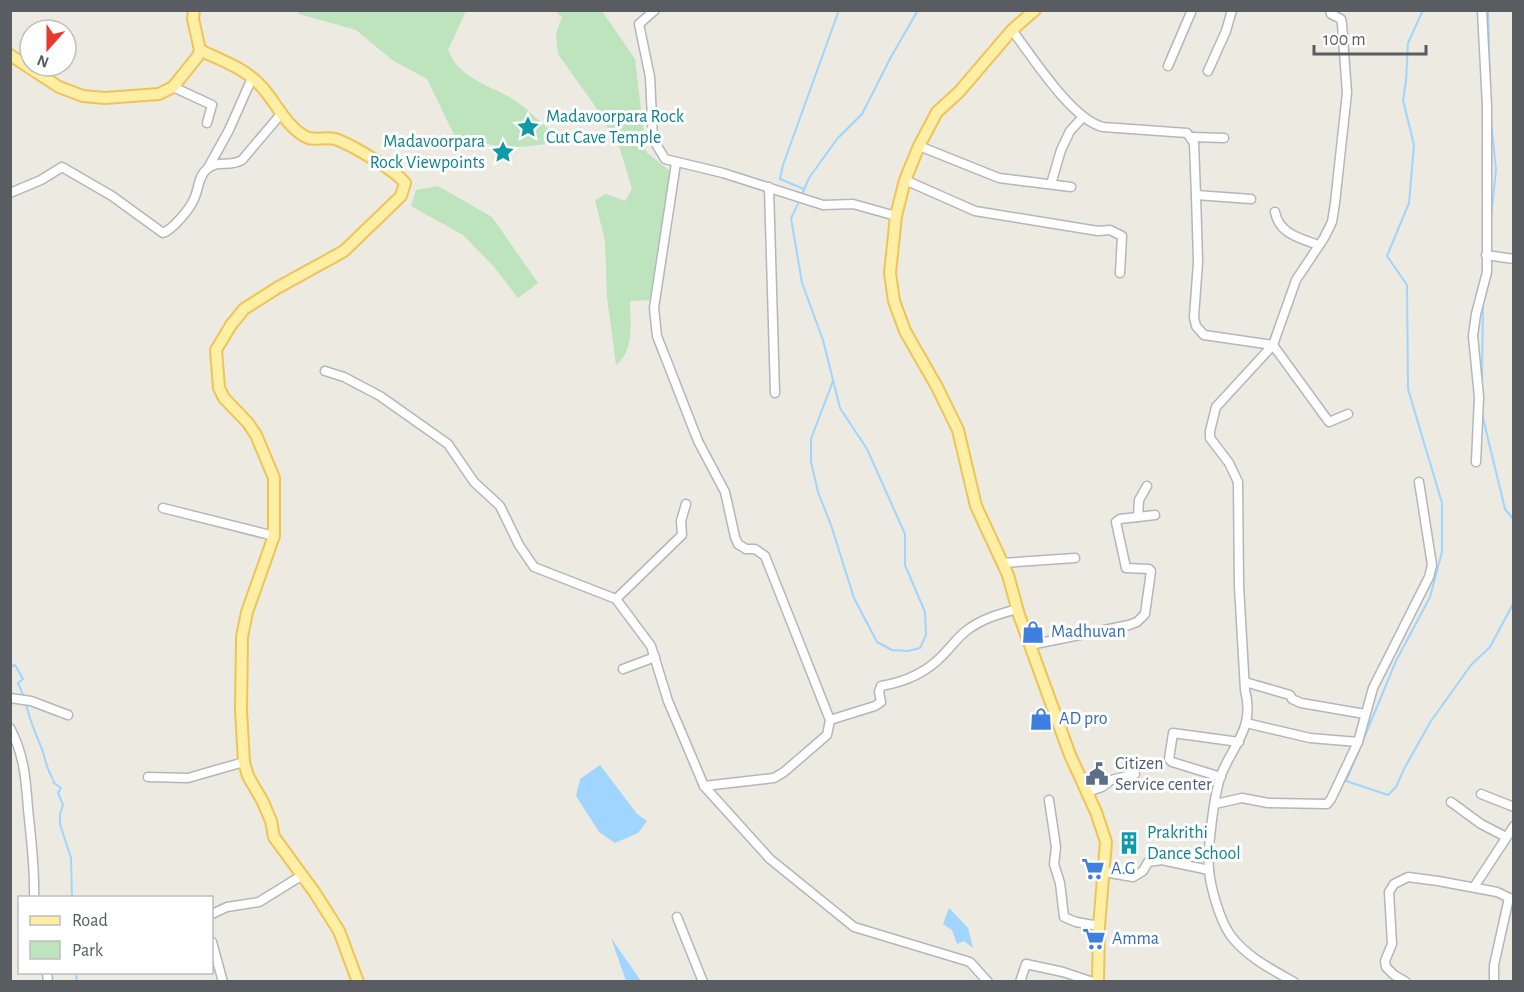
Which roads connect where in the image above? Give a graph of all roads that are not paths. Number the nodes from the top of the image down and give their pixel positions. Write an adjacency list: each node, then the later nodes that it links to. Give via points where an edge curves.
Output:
1 (194, 10): 9 (main road)
2 (655, 10): 21 (street, via 639,24 650,77 651,127 659,152)
3 (1035, 10): 8 (main road)
4 (1192, 10): 11 (street)
5 (1232, 10): 12 (street)
6 (1330, 10): 32 (street, via 1342,24 1347,93 1332,222)
7 (1482, 10): 33 (street, via 1487,106)
8 (1012, 30): 16 (street, via 1048,79); 20 (main road, via 937,112)
9 (200, 50): 13 (main road); 14 (main road)
10 (11, 57): 14 (main road, via 59,87 83,96 159,94)
11 (1168, 66)
12 (1208, 71)
13 (252, 78): 15 (main road); 22 (street, via 230,129)
14 (173, 87): 17 (street, via 212,105)
15 (281, 114): 22 (street, via 242,160 234,165 219,163); 47 (main road, via 306,137 335,140 389,169 405,183 401,196 344,251 244,309 216,350 219,388 248,423 271,466)
16 (1083, 117): 18 (street, via 1097,126 1187,133); 24 (street, via 1065,141)
17 (207, 123)
18 (1191, 138): 19 (street); 28 (street)
19 (1224, 138)
20 (919, 146): 23 (main road); 24 (street, via 999,177)
21 (676, 163): 25 (street); 59 (street, via 654,308 657,336 698,441 725,492 738,544 765,556)
22 (207, 168): 27 (street, via 194,199 170,230 163,233 112,196 62,167)
23 (905, 180): 31 (main road); 35 (street, via 975,212 1110,230 1122,236)
24 (1051, 184): 26 (street)
25 (769, 187): 31 (street, via 823,205 854,204); 38 (street)
26 (1071, 187)
27 (10, 193)
28 (1196, 195): 29 (street); 36 (street, via 1196,326 1203,335)
29 (1251, 199)
30 (1275, 212): 32 (street, via 1288,233)
31 (896, 216): 49 (main road, via 890,273 894,300 905,331 958,430 976,506)
32 (1318, 245): 36 (street, via 1296,280)
33 (1486, 255): 34 (street); 40 (street, via 1473,336 1479,398)
34 (1514, 259)
35 (1120, 273)
36 (1273, 345): 39 (street, via 1329,422); 55 (street, via 1216,407 1210,431 1210,438 1238,482)
37 (325, 371): 50 (street, via 380,396 448,444 474,483 500,506 534,567)
38 (775, 393)
39 (1348, 414)
40 (1476, 462)
41 (1419, 482): 57 (street, via 1432,565 1430,577 1373,688)
42 (1147, 486): 46 (street, via 1139,500)
43 (686, 504): 50 (street, via 682,535)
44 (164, 508): 47 (street)
45 (1155, 515): 46 (street)
46 (1138, 517): 52 (street, via 1118,520 1116,524 1126,568 1151,572 1145,614 1129,625)
47 (274, 536): 64 (main road, via 242,637)
48 (1075, 558): 49 (street)
49 (1003, 563): 51 (main road)
50 (616, 599): 53 (street)
51 (1017, 609): 52 (main road); 59 (street, via 989,617 966,631 926,670 881,686 881,702 875,706)
52 (1030, 645): 69 (main road)
53 (655, 657): 54 (street); 68 (street, via 668,701)
54 (623, 669)
55 (1245, 682): 57 (street, via 1290,695 1301,703); 60 (street, via 1249,706)
56 (10, 698): 58 (street, via 31,700)
57 (1365, 714): 63 (street)
58 (68, 715)
59 (830, 720): 68 (street, via 827,735 774,778)
60 (1246, 723): 62 (street); 63 (street, via 1310,738)
61 (10, 728): 81 (street, via 25,767)
62 (1239, 742): 67 (street); 67 (street, via 1173,733 1169,753 1172,762)
63 (1358, 742): 73 (street, via 1327,804 1268,803 1242,798)
64 (244, 762): 66 (street, via 188,778); 79 (main road, via 271,820 274,837)
65 (1135, 774): 69 (street)
66 (148, 777)
67 (1221, 777): 73 (street)
68 (704, 786): 90 (street, via 770,859 854,927 970,962)
69 (1087, 792): 78 (main road, via 1106,842)
70 (1481, 794): 74 (street)
71 (1048, 800): 85 (street, via 1064,917)
72 (1451, 802): 76 (street)
73 (1215, 804): 77 (street)
74 (1514, 807)
75 (1514, 826): 76 (street)
76 (1506, 837): 80 (street)
77 (1209, 870): 78 (street, via 1162,860 1148,862 1133,877); 93 (street, via 1217,905 1230,935 1258,962)
78 (1104, 872): 85 (main road)
79 (301, 876): 83 (street, via 259,902); 88 (main road, via 339,931)
80 (1474, 887): 82 (street); 94 (street, via 1408,877 1394,885 1389,892 1392,944 1385,961 1386,968)
81 (34, 896)
82 (1511, 899): 95 (street, via 1494,964)
83 (213, 914)
84 (677, 917): 89 (street)
85 (1099, 926): 92 (main road)
86 (213, 945): 87 (street)
87 (224, 981)
88 (358, 981)
89 (703, 981)
90 (987, 981)
91 (1020, 981): 92 (street, via 1026,963)
92 (1096, 981)
93 (1294, 981)
94 (1406, 981)
95 (1494, 981)

